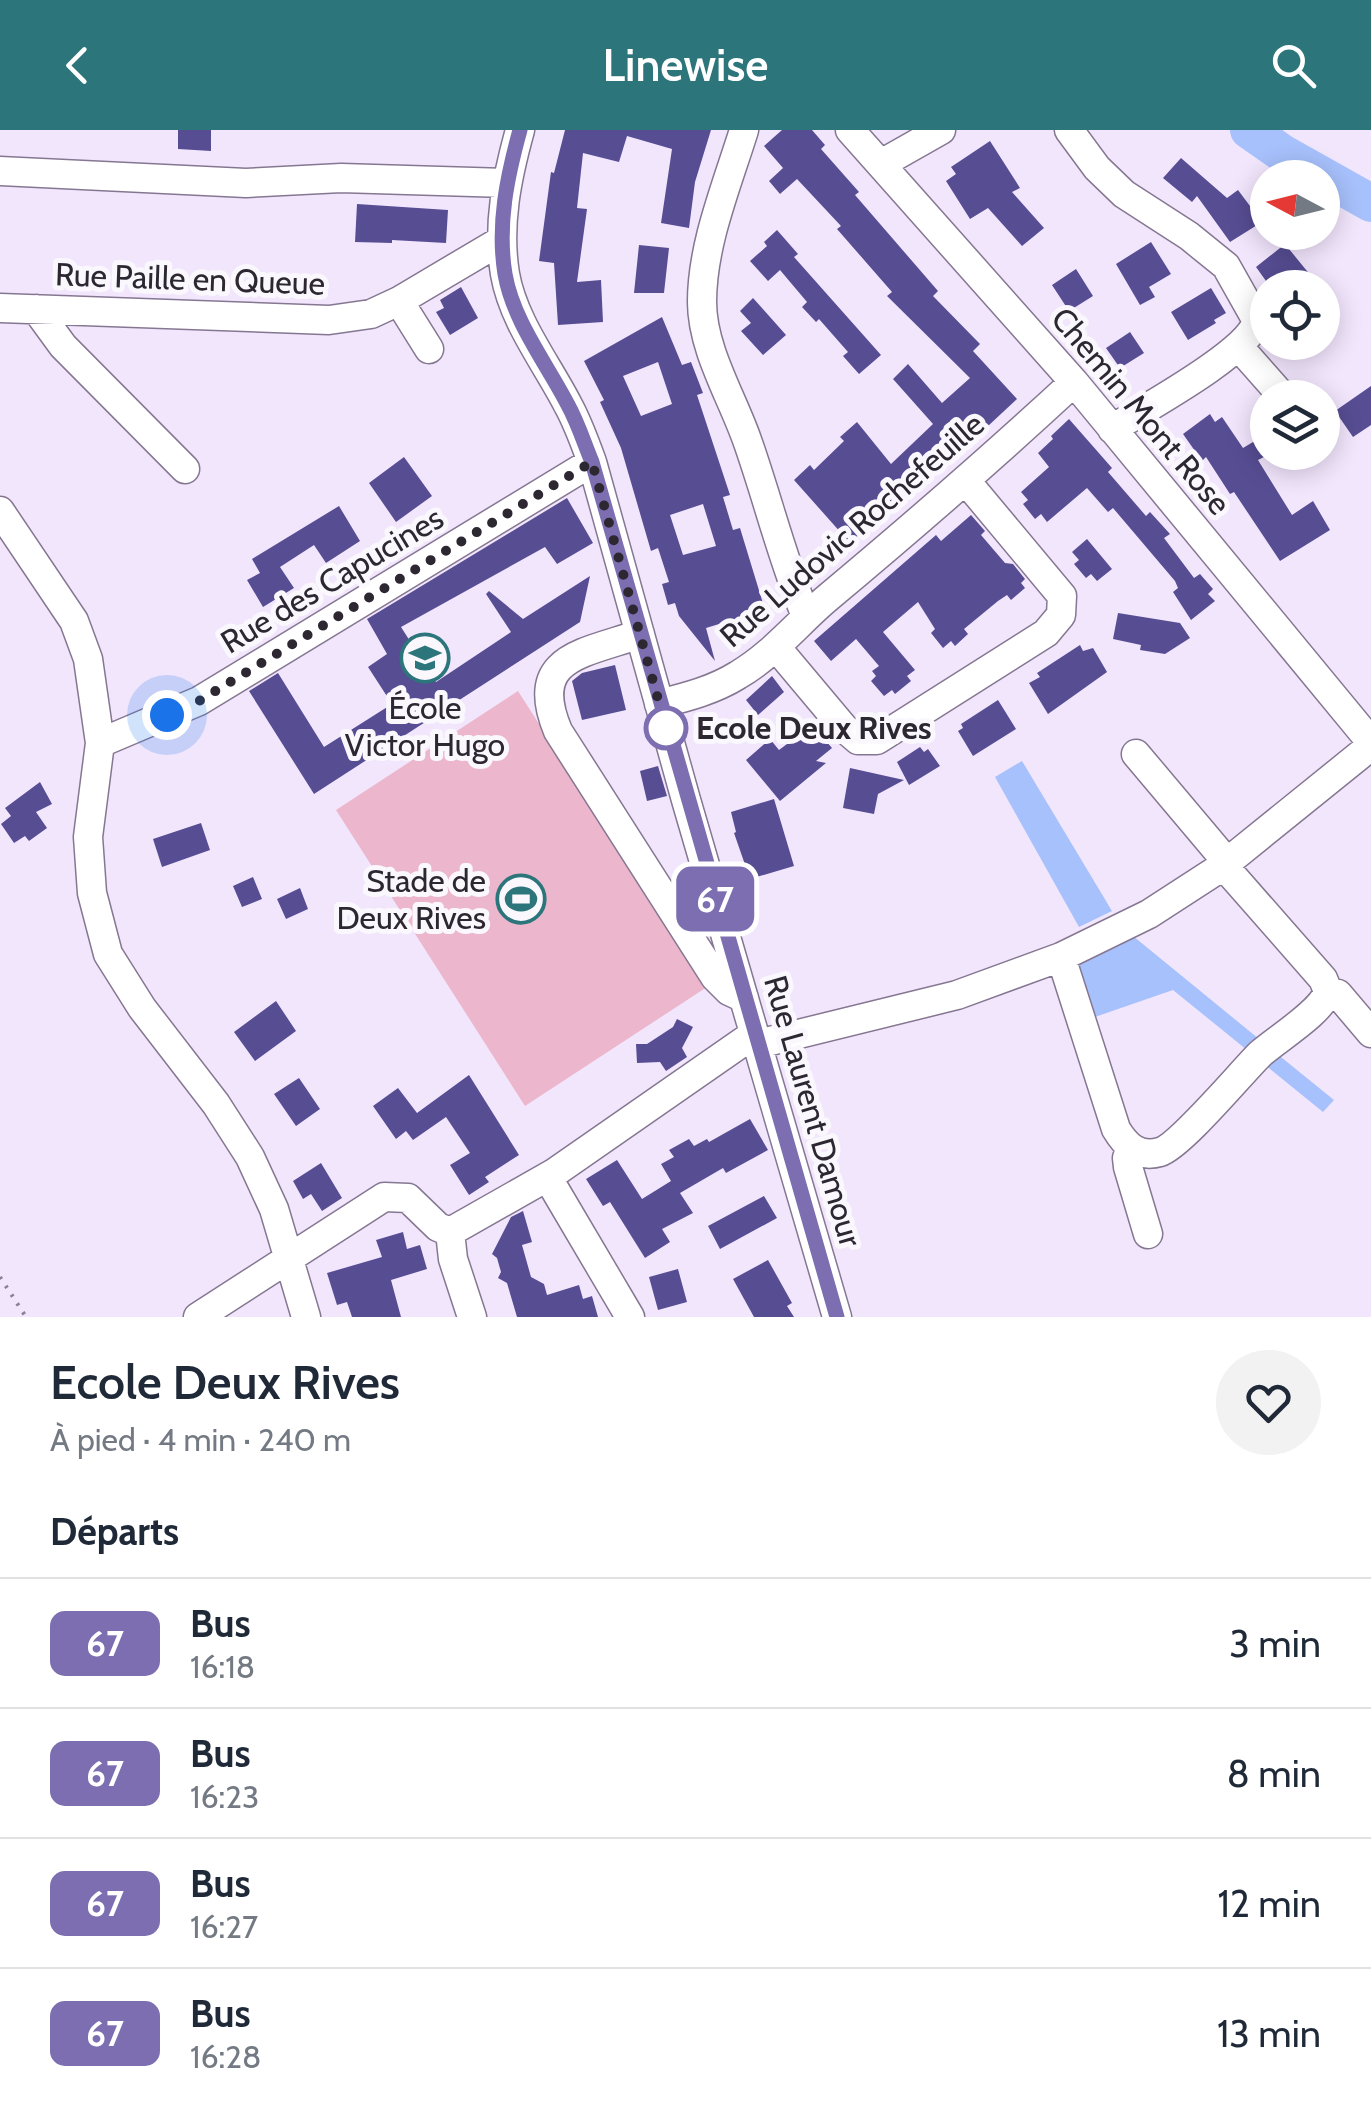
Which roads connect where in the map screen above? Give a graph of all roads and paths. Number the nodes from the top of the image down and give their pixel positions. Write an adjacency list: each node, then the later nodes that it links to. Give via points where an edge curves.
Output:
1 (520, 130): 8 (street, Rue Laurent Damour)
2 (744, 130): 22 (street, via 712,234 702,306 712,352)
3 (850, 130): 6 (street, Chemin Mont Rose)
4 (941, 130): 6 (street)
5 (1069, 130): 13 (street, via 1124,194 1226,266 1257,321)
6 (880, 164): 16 (street, Chemin Mont Rose)
7 (0, 171): 8 (street, via 246,184 341,178)
8 (506, 183): 9 (street, Rue Laurent Damour)
9 (502, 240): 10 (street, Rue Paille en Queue); 18 (street, Rue Laurent Damour, via 518,310)
10 (399, 302): 12 (street, Rue Paille en Queue, via 329,320); 14 (street)
11 (0, 308): 12 (street, Rue Paille en Queue)
12 (36, 310): 19 (street, Rue Paille en Queue)
13 (1239, 346): 15 (street); 17 (street)
14 (429, 349)
15 (1268, 380)
16 (1074, 382): 17 (street, Chemin Mont Rose); 20 (street, Rue Ludovic Rochefeuille)
17 (1112, 429): 27 (street, Chemin Mont Rose)
18 (592, 462): 23 (street, Rue Laurent Damour); 26 (street, Rue des Capucines, via 199,701)
19 (185, 469)
20 (966, 480): 22 (street, Rue Ludovic Rochefeuille); 24 (street, via 1062,596 1060,615 1046,633 877,740 858,740 844,728)
21 (0, 511): 26 (street, via 74,621 88,659)
22 (806, 616): 24 (street, Rue Ludovic Rochefeuille)
23 (640, 634): 25 (street, Rue Laurent Damour); 32 (street, via 555,670 548,688 551,713 715,978)
24 (776, 647): 25 (street, Rue Ludovic Rochefeuille, via 738,676)
25 (659, 704): 32 (street, Rue Laurent Damour)
26 (100, 743): 39 (street, via 88,837 92,892 108,954 250,1157)
27 (1371, 744): 29 (street)
28 (1136, 754): 29 (street)
29 (1225, 864): 30 (street, via 1149,914); 31 (street, via 1324,978)
30 (1061, 957): 34 (street, via 958,995); 35 (street, via 1116,1129)
31 (1328, 991): 33 (street); 35 (street, via 1170,1148)
32 (744, 998): 34 (street, Rue Laurent Damour)
33 (1371, 1033)
34 (756, 1038): 36 (street); 46 (street, Rue Laurent Damour)
35 (1131, 1148): 38 (street, via 1128,1167)
36 (548, 1178): 37 (street); 45 (street)
37 (450, 1232): 39 (street, via 408,1198 384,1197); 44 (street)
38 (1148, 1234)
39 (289, 1260): 42 (street); 43 (street)
40 (0, 1277): 41 (path)
41 (26, 1317)
42 (198, 1317)
43 (306, 1317)
44 (472, 1317)
45 (630, 1317)
46 (836, 1317)

